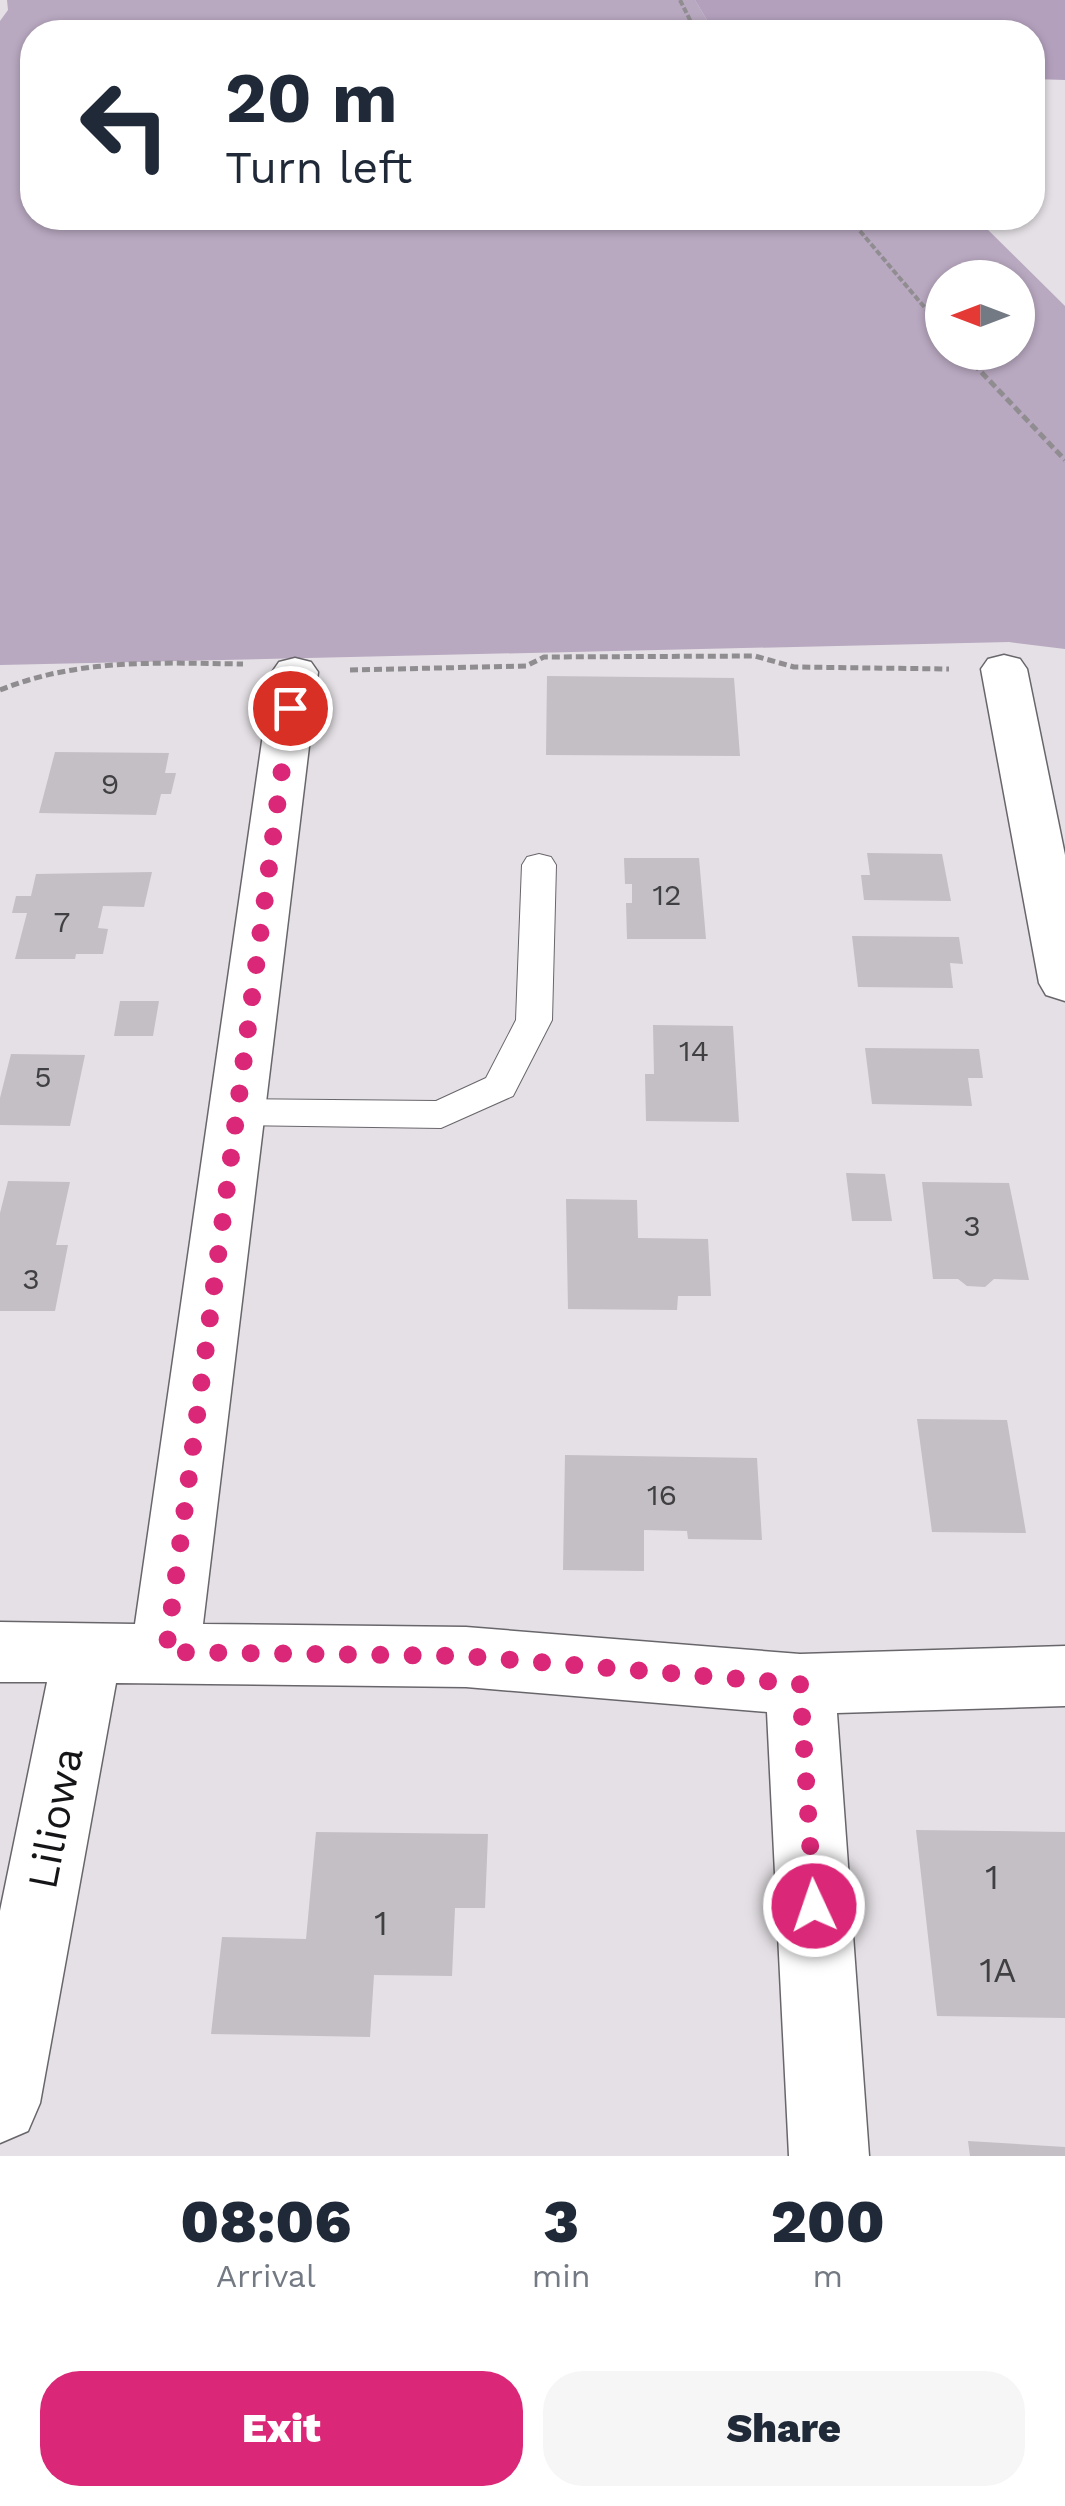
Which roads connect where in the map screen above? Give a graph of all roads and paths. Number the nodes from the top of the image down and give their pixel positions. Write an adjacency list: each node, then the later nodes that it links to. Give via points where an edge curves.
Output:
1 (859, 230): 2 (path)
2 (925, 308)
3 (980, 370): 4 (path)
4 (1065, 460)
5 (1004, 669): 6 (path, via 602,656 544,657 526,666); 9 (street)
6 (295, 672): 7 (path, via 231,662 118,662 40,674); 10 (street)
7 (0, 690)
8 (539, 864): 10 (lane, via 534,1020 500,1086 440,1115)
9 (1065, 983)
10 (236, 1112): 13 (street)
11 (88, 1651): 12 (street); 13 (street); 16 (street, Liliowa)
12 (0, 1652)
13 (166, 1652): 15 (street, via 466,1656)
14 (1065, 1676): 15 (street)
15 (800, 1684): 17 (street)
16 (0, 2103)
17 (829, 2156)

